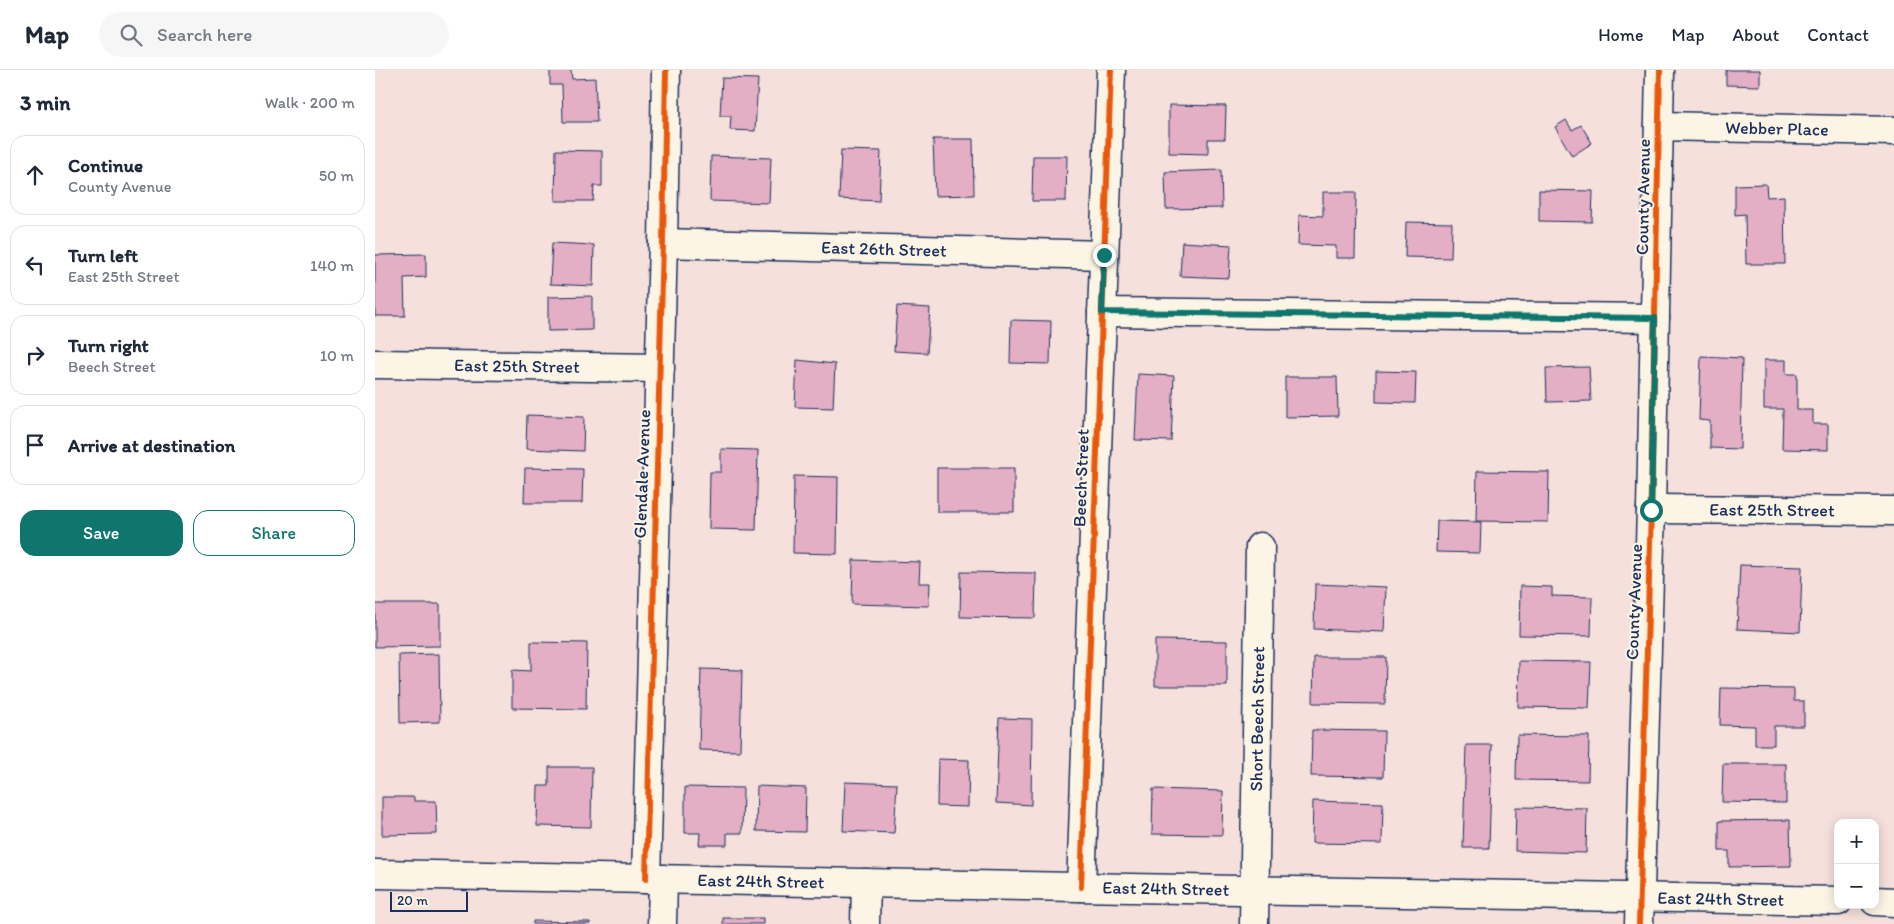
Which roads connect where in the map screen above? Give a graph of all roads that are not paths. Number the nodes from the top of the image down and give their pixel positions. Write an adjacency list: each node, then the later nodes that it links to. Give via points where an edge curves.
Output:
1 (665, 70): 6 (street, Glendale Avenue)
2 (1111, 70): 7 (street, Beech Street)
3 (1661, 70): 4 (street, County Avenue)
4 (1659, 126): 5 (street, Webber Place); 9 (street, County Avenue)
5 (1894, 130)
6 (663, 243): 7 (street, East 26th Street); 11 (street, Glendale Avenue)
7 (1104, 255): 8 (street, Beech Street)
8 (1102, 312): 9 (street); 18 (street, Beech Street)
9 (1655, 318): 12 (street, County Avenue)
10 (375, 364): 11 (street, East 25th Street)
11 (660, 368): 16 (street, Glendale Avenue)
12 (1651, 510): 13 (street, East 25th Street); 20 (street, County Avenue)
13 (1894, 511)
14 (1260, 548): 19 (street, Short Beech Street)
15 (375, 874): 16 (street, East 24th Street)
16 (655, 879): 17 (street, East 24th Street); 24 (street, Glendale Avenue)
17 (866, 883): 18 (street, East 24th Street); 25 (street)
18 (1081, 887): 19 (street, East 24th Street)
19 (1255, 890): 20 (street, East 24th Street); 26 (street)
20 (1640, 897): 21 (street, East 24th Street); 27 (street, County Avenue)
21 (1834, 901)
22 (1879, 901): 23 (street)
23 (1894, 902)
24 (662, 924)
25 (865, 924)
26 (1254, 924)
27 (1639, 924)

